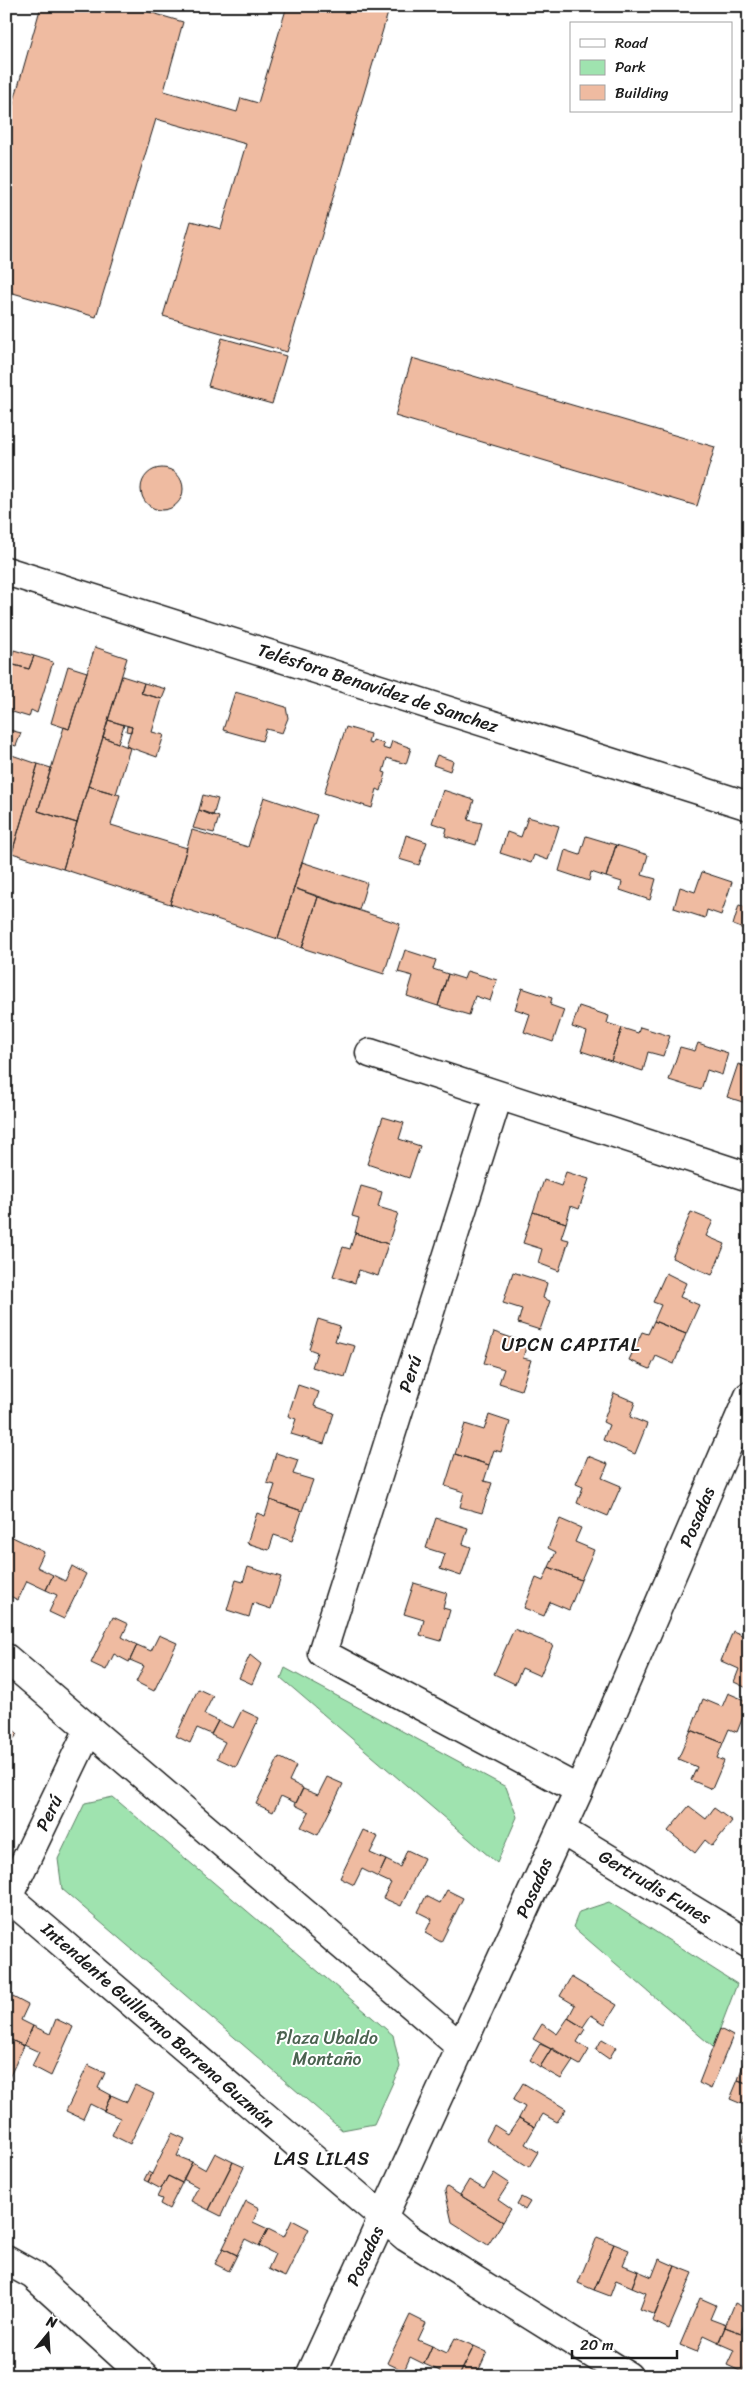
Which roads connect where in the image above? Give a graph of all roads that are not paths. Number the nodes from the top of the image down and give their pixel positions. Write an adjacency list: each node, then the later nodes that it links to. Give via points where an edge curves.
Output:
1 (6, 571): 2 (street, Telésfora Benavídez de Sanchez)
2 (749, 806)
3 (370, 1054): 4 (street)
4 (498, 1096): 5 (street); 9 (street, Perú, via 322,1652)
5 (749, 1177)
6 (749, 1396): 9 (street, Posadas)
7 (6, 1658): 8 (street)
8 (89, 1729): 11 (street, Perú); 13 (street)
9 (579, 1790): 10 (street, Posadas)
10 (561, 1830): 12 (street, Gertrudis Funes); 13 (street, Posadas)
11 (8, 1897): 14 (street, Intendente Guillermo Barrena Guzmán)
12 (749, 1944)
13 (461, 2047): 14 (street, Posadas)
14 (383, 2217): 17 (street, Posadas); 18 (street, Intendente Guillermo Barrena Guzmán, via 406,2237)
15 (6, 2260): 16 (street, via 33,2275)
16 (144, 2376)
17 (310, 2376)
18 (628, 2376)

